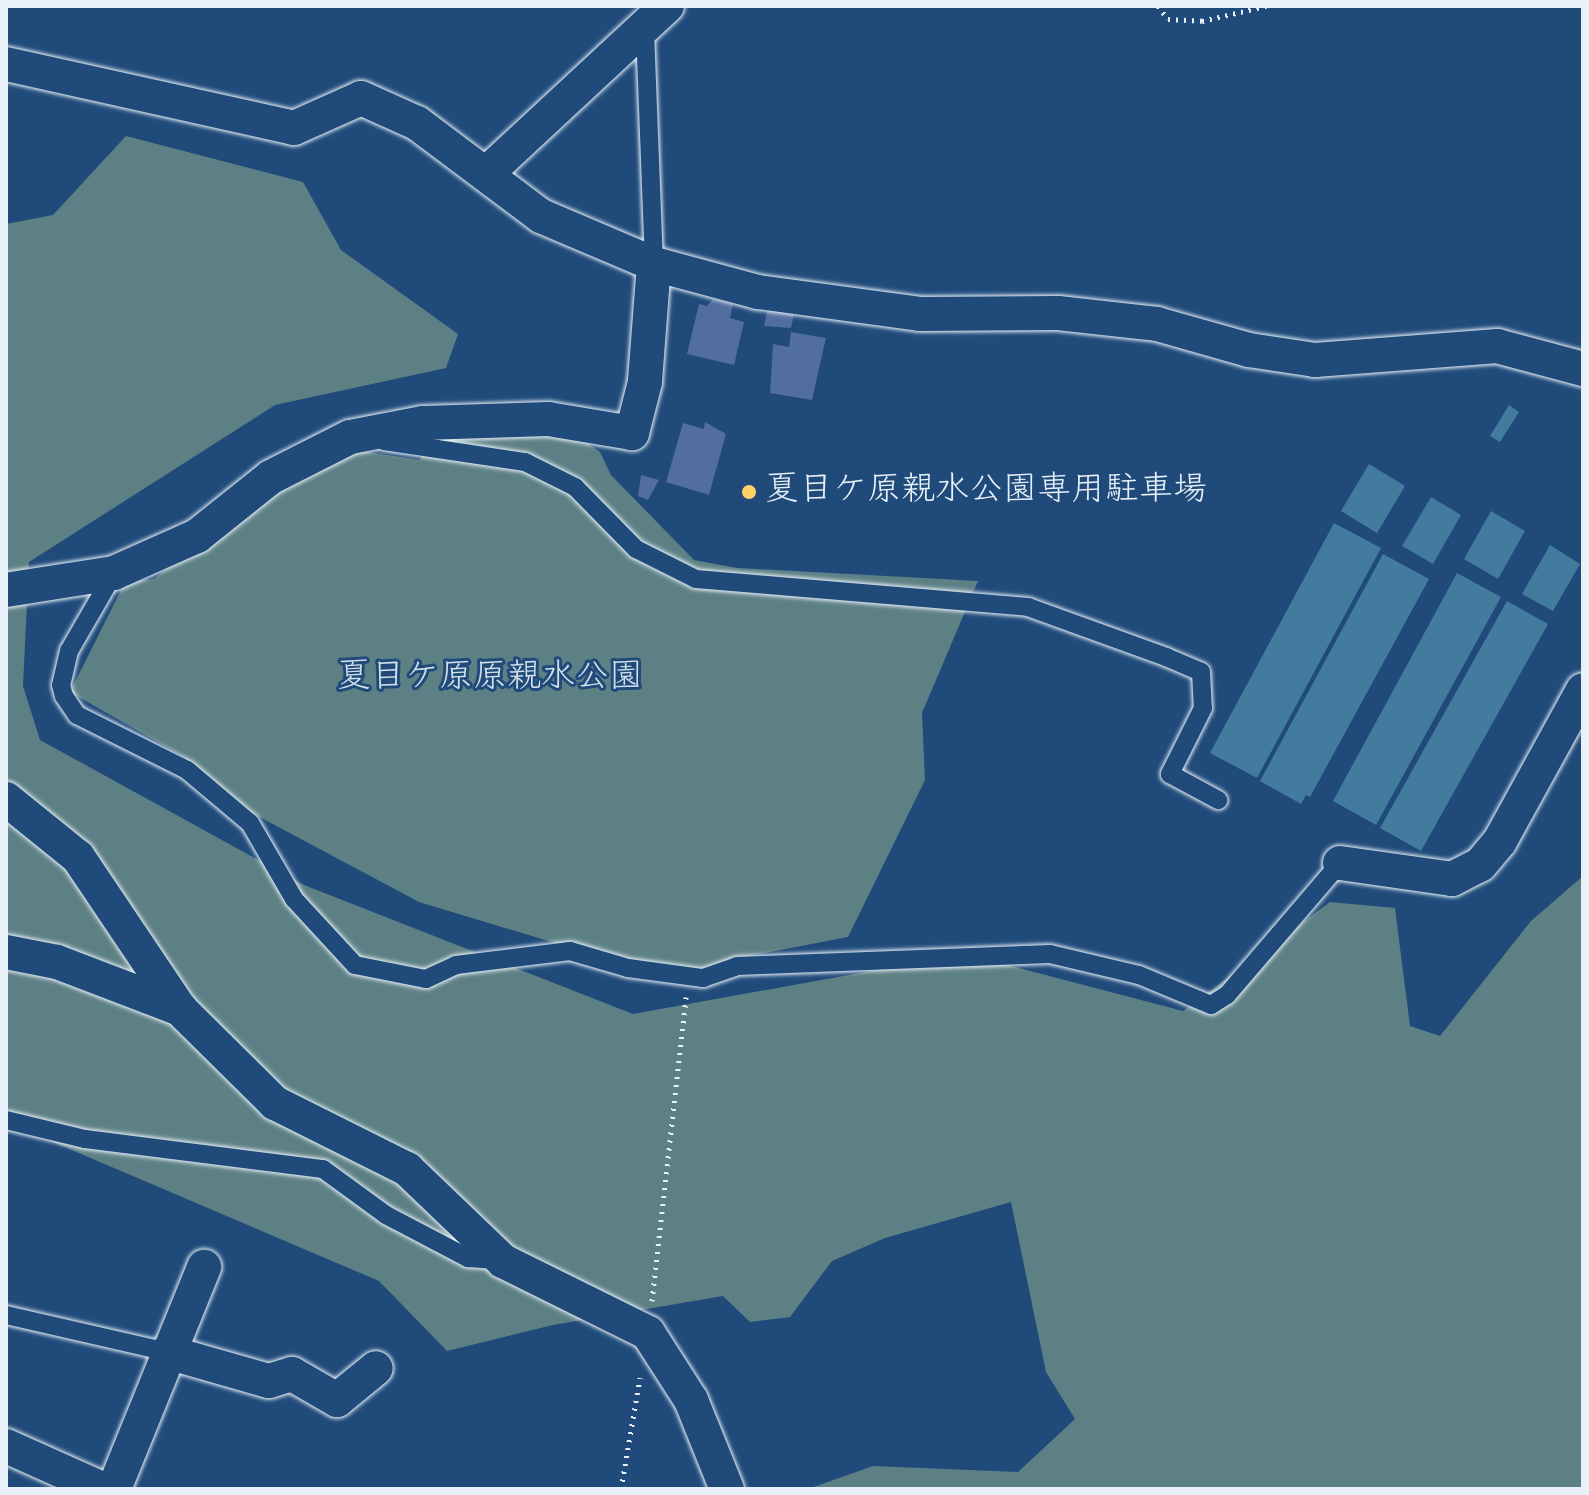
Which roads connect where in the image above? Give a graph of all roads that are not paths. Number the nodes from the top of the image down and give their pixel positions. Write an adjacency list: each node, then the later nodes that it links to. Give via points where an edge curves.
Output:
1 (656, 18): 3 (street); 4 (lane)
2 (6, 64): 3 (street, via 294,128 361,98 417,123)
3 (486, 174): 4 (street, via 541,216)
4 (654, 264): 5 (street, via 758,292 920,314 1058,313 1157,324 1249,350 1315,360 1497,346); 6 (street, via 645,382 632,433 548,419 423,423)
5 (1583, 369)
6 (350, 437): 7 (street, via 271,477 197,536); 11 (lane, via 525,462 575,487 636,549 696,579 1028,607 1166,657 1201,672 1203,708 1170,774)
7 (114, 573): 8 (street); 12 (lane, via 69,651 61,685 64,696 77,715 187,770 250,823 294,899 355,965 426,979 456,965 570,951 628,968 703,978 737,966 1050,954 1139,975 1211,1005 1227,995)
8 (6, 590)
9 (1583, 690): 12 (street, via 1500,841 1480,865 1452,879)
10 (6, 799): 14 (street, via 78,857)
11 (1218, 800)
12 (1340, 863)
13 (6, 952): 14 (street, via 57,962)
14 (180, 1009): 16 (street, via 275,1103 407,1169)
15 (6, 1120): 16 (lane, via 85,1139 323,1169 386,1215 468,1258)
16 (503, 1261): 24 (street, via 648,1333 691,1400)
17 (204, 1267): 19 (street)
18 (6, 1315): 19 (lane)
19 (167, 1352): 20 (street, via 269,1381 292,1374 337,1400); 23 (street)
20 (376, 1368)
21 (6, 1446): 22 (street)
22 (102, 1489)
23 (114, 1489)
24 (727, 1489)

